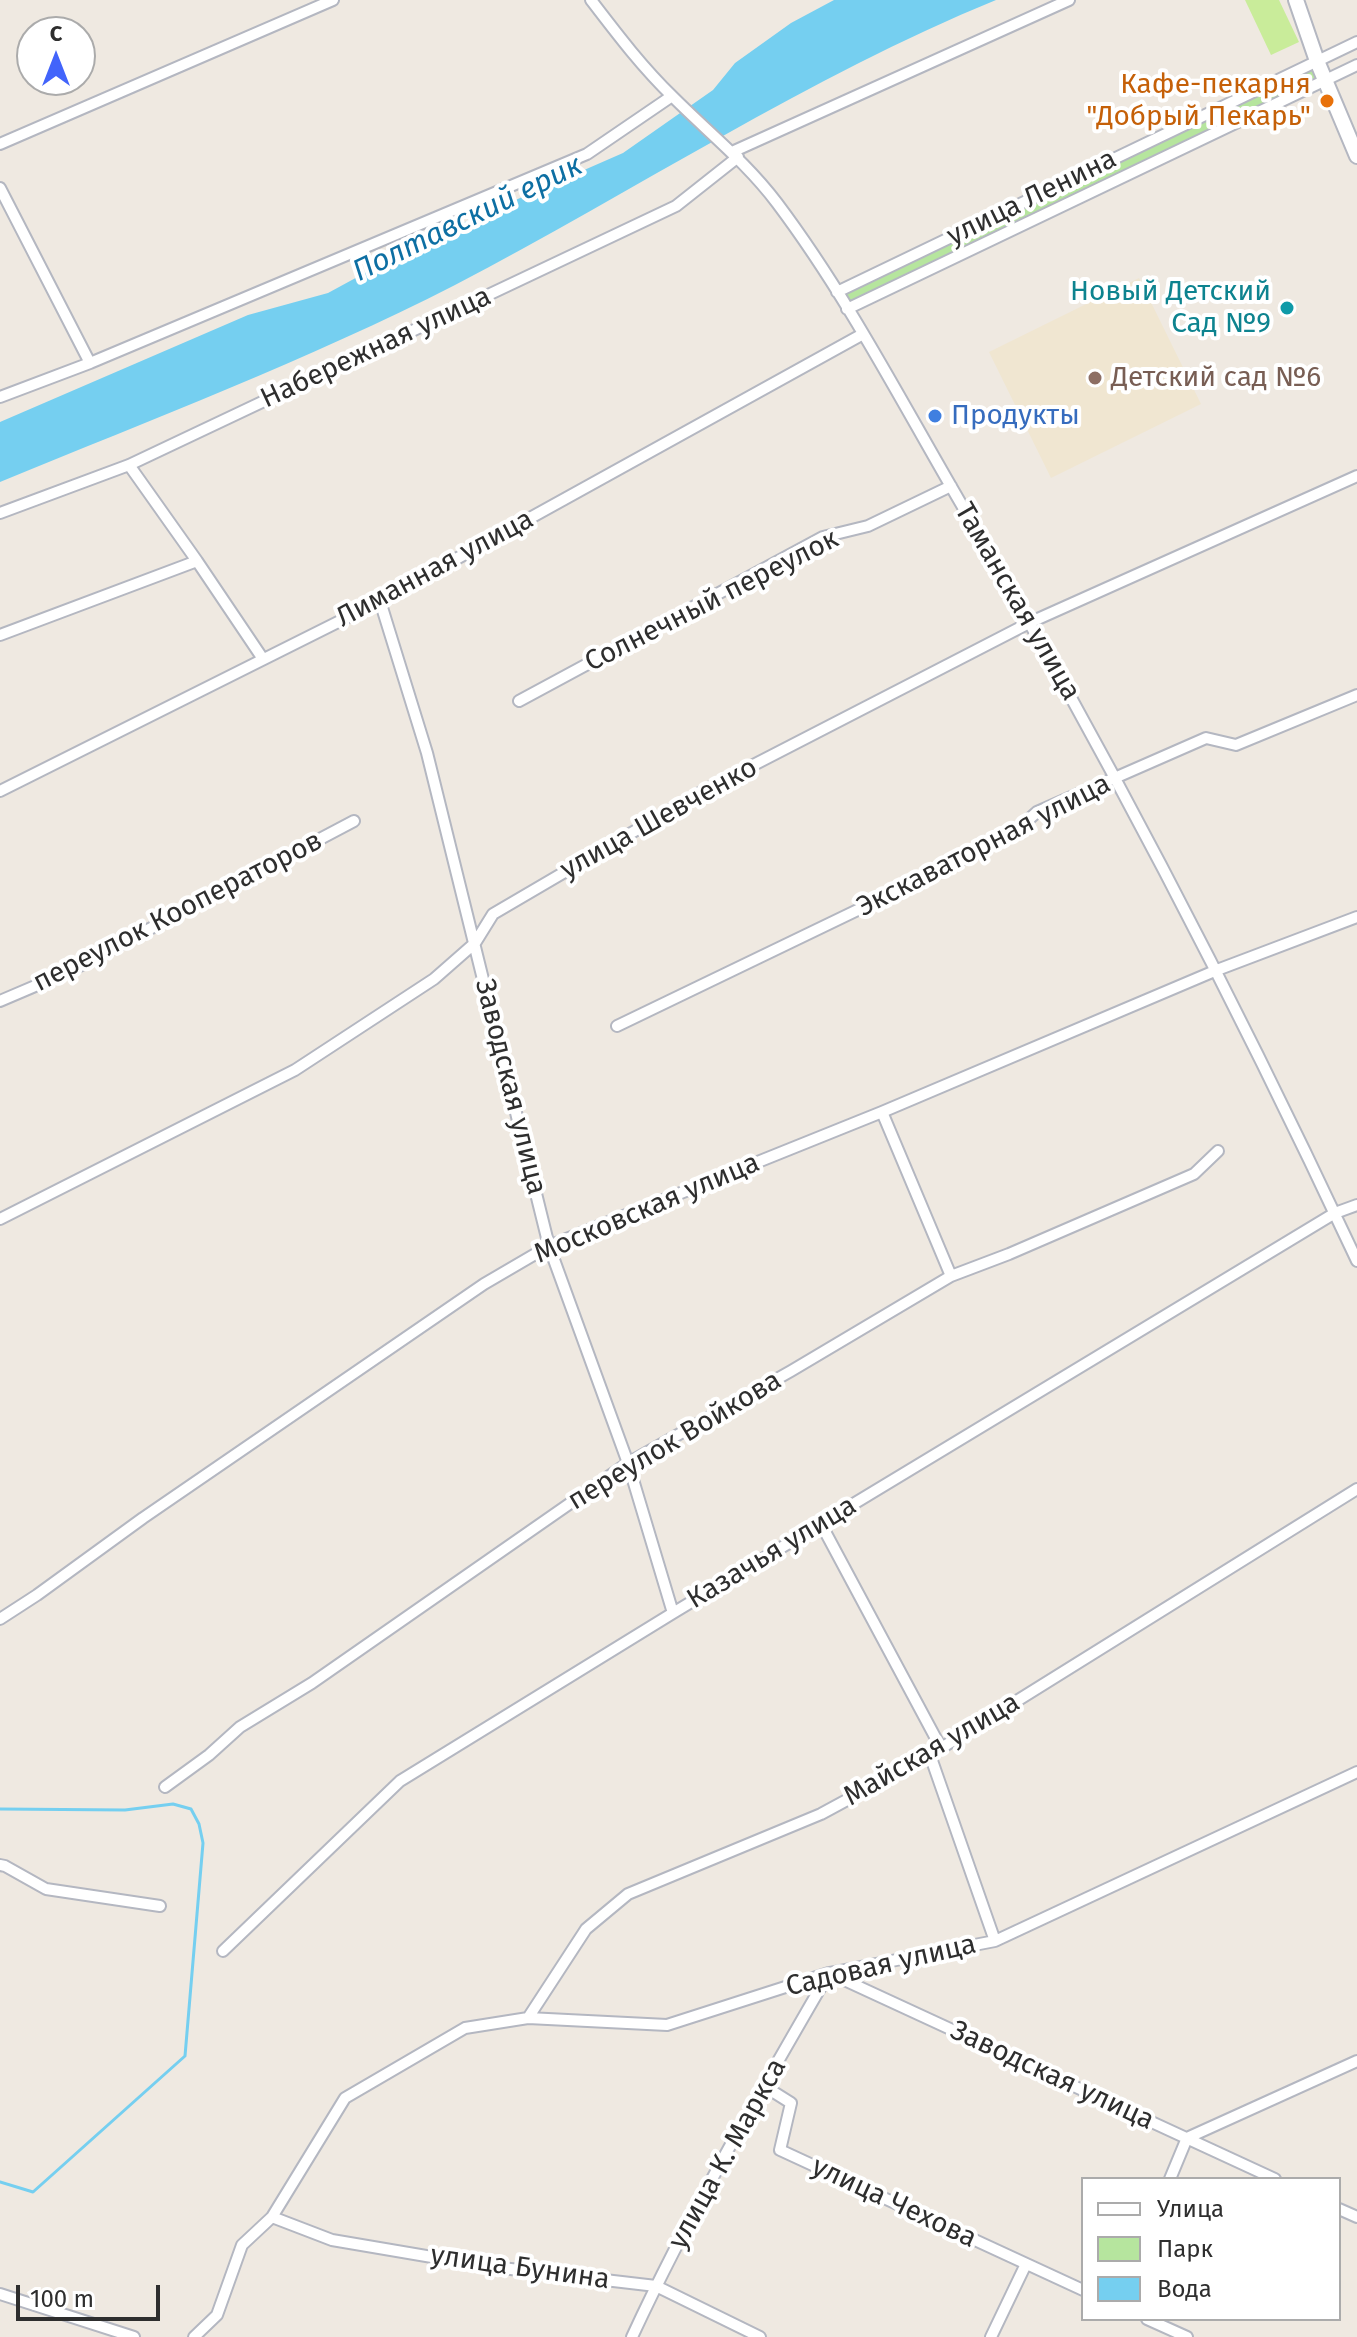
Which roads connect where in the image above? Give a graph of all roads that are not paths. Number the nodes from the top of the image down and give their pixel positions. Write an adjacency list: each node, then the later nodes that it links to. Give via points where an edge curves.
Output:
1 (333, 0): 10 (street)
2 (591, 0): 9 (street, Таманская улица)
3 (1069, 0): 11 (street, Набережная улица)
4 (1296, 0): 6 (street)
5 (1357, 42): 6 (street, улица Ленина)
6 (1317, 61): 8 (street); 14 (street, улица Ленина)
7 (1357, 65): 8 (street, улица Ленина)
8 (1325, 80): 12 (street); 15 (street, улица Ленина)
9 (672, 96): 11 (street, Таманская улица); 17 (street, via 587,154)
10 (2, 140)
11 (735, 154): 14 (street, Таманская улица, via 777,202); 19 (street, Набережная улица, via 676,206)
12 (1357, 156)
13 (0, 188): 17 (street)
14 (837, 292): 15 (street, Таманская улица)
15 (847, 309): 16 (street, Таманская улица)
16 (863, 334): 21 (street, Таманская улица); 24 (street, Лиманная улица)
17 (90, 363): 18 (street)
18 (0, 397)
19 (129, 465): 22 (street, Набережная улица); 23 (street)
20 (1357, 476): 25 (street, улица Шевченко)
21 (951, 486): 25 (street, Таманская улица); 29 (street, Солнечный переулок, via 868,526 823,537)
22 (0, 513)
23 (197, 561): 26 (street); 27 (street)
24 (380, 601): 27 (street, Лиманная улица); 34 (street, Заводская улица, via 427,753)
25 (1031, 622): 30 (street, Таманская улица); 34 (street, улица Шевченко, via 690,798 493,914)
26 (0, 635)
27 (263, 659): 31 (street, Лиманная улица)
28 (1357, 695): 30 (street, Экскаваторная улица, via 1236,745 1206,738)
29 (519, 701)
30 (1115, 778): 35 (street, Таманская улица); 37 (street, Экскаваторная улица, via 1037,812 1009,837)
31 (0, 791)
32 (354, 821): 36 (street, переулок Кооператоров, via 68,972)
33 (1357, 917): 35 (street, Московская улица)
34 (475, 943): 42 (street, улица Шевченко, via 434,979 295,1070); 43 (street, Заводская улица)
35 (1217, 970): 38 (street, Московская улица); 41 (street, Таманская улица)
36 (0, 1001)
37 (617, 1026)
38 (882, 1112): 43 (street, Московская улица); 45 (street)
39 (1218, 1151): 45 (street, переулок Войкова, via 1194,1174)
40 (1357, 1205): 41 (street, Казачья улица)
41 (1335, 1213): 44 (street, Таманская улица); 48 (street, Казачья улица)
42 (0, 1219)
43 (549, 1246): 46 (street, Заводская улица); 50 (street, Московская улица, via 484,1284)
44 (1357, 1261)
45 (951, 1276): 46 (street, переулок Войкова)
46 (628, 1463): 49 (street, Заводская улица); 54 (street, переулок Войкова, via 312,1683 240,1727)
47 (1357, 1489): 51 (street, Майская улица)
48 (821, 1524): 49 (street, Казачья улица); 51 (street)
49 (673, 1613): 58 (street, Казачья улица, via 400,1781)
50 (0, 1619)
51 (941, 1748): 52 (street, Майская улица)
52 (930, 1755): 57 (street); 60 (street, Майская улица, via 821,1814 628,1894 586,1929)
53 (1357, 1772): 57 (street, Садовая улица)
54 (165, 1787)
55 (0, 1865): 56 (street, via 46,1889)
56 (160, 1906)
57 (995, 1941): 59 (street, Садовая улица)
58 (223, 1951)
59 (829, 1973): 60 (street, Садовая улица, via 667,2025); 62 (street, улица К. Маркса); 63 (street, Заводская улица)
60 (528, 2018): 66 (street, Садовая улица, via 465,2028 345,2098)
61 (1357, 2061): 63 (street)
62 (764, 2086): 67 (street, улица Чехова, via 791,2103 780,2150); 68 (street, улица К. Маркса)
63 (1187, 2138): 64 (street); 65 (street, Заводская улица)
64 (1171, 2177)
65 (1271, 2177)
66 (272, 2217): 68 (street, улица Бунина, via 332,2240 485,2266); 73 (street, via 242,2245 217,2315)
67 (1026, 2264): 69 (street, улица Чехова); 76 (street)
68 (656, 2286): 74 (street, улица К. Маркса); 75 (street, улица Бунина)
69 (1081, 2289)
70 (0, 2294): 72 (street)
71 (1151, 2321): 77 (street)
72 (134, 2337)
73 (194, 2337)
74 (632, 2337)
75 (760, 2337)
76 (991, 2337)
77 (1187, 2337)

